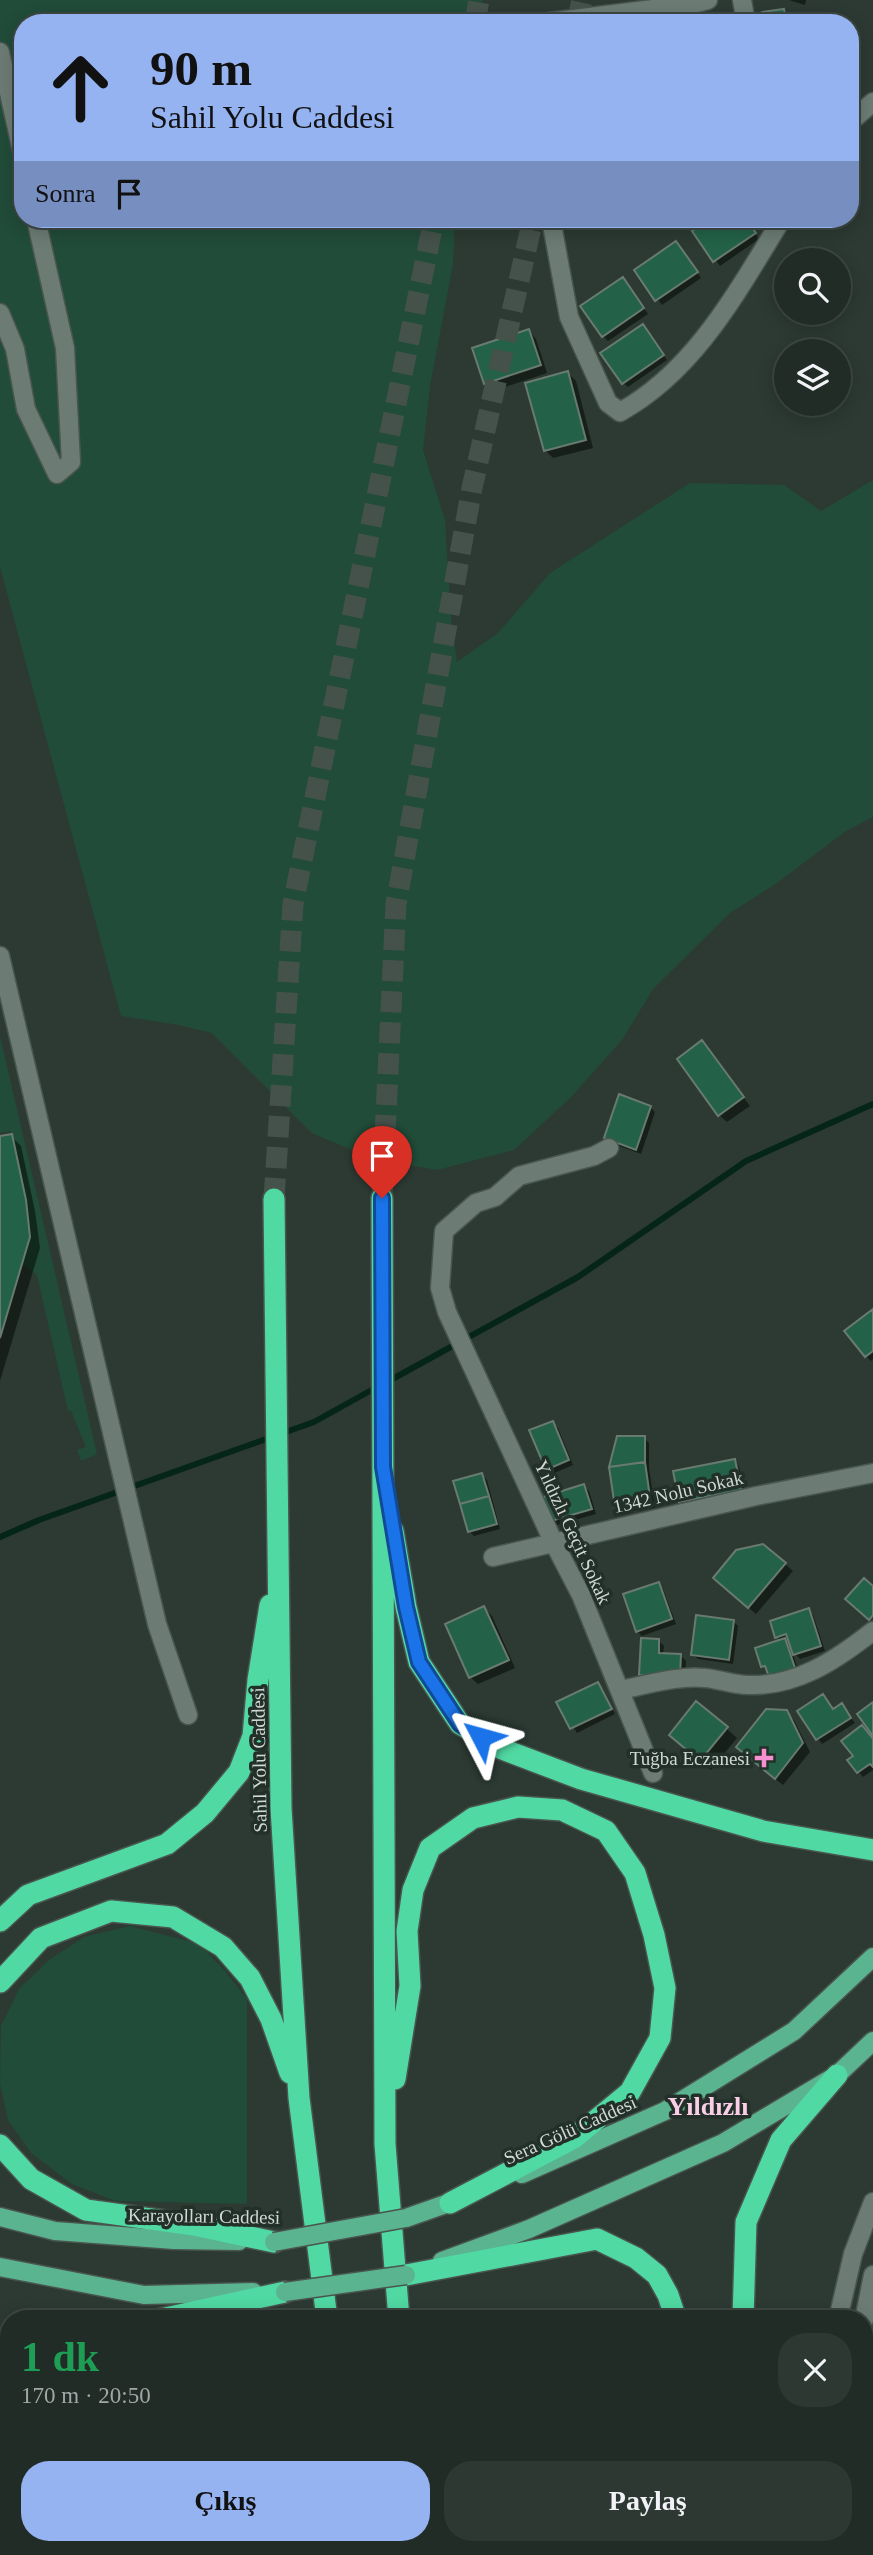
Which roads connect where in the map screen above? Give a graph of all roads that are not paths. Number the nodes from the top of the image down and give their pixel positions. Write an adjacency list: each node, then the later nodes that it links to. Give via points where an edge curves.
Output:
1 (708, 0): 2 (street)
2 (607, 14)
3 (0, 52): 5 (street)
4 (873, 103): 6 (street)
5 (14, 115)
6 (859, 115)
7 (38, 228): 10 (street, via 65,348 72,462 57,474 26,409 15,349)
8 (553, 228): 9 (street, via 569,317 608,404 620,412 646,398 686,360 726,308)
9 (776, 228)
10 (0, 313)
11 (0, 956): 22 (street, via 157,1624)
12 (609, 1148): 17 (street, Yıldızlı Geçit Sokak, via 519,1176 495,1197 476,1203 444,1231 440,1288 447,1312)
13 (382, 1198): 15 (highway)
14 (274, 1199): 18 (highway, Sahil Yolu Caddesi)
15 (383, 1467): 24 (highway, via 419,1662 460,1724 502,1749 581,1779 763,1831); 31 (highway)
16 (873, 1472): 17 (street, 1342 Nolu Sokak)
17 (553, 1542): 19 (street, 1342 Nolu Sokak); 21 (street, Yıldızlı Geçit Sokak)
18 (280, 1544): 25 (highway, via 253,1736 239,1772 205,1813 167,1844 28,1895); 30 (highway, Sahil Yolu Caddesi, via 281,1808)
19 (492, 1557)
20 (873, 1631): 21 (street, via 847,1651 787,1682 745,1685 684,1678)
21 (620, 1690): 23 (street, Yıldızlı Geçit Sokak)
22 (188, 1715)
23 (653, 1773)
24 (873, 1850)
25 (0, 1921)
26 (873, 1957): 34 (main road, Sera Gölü Caddesi, via 794,2031 665,2111)
27 (0, 1982): 30 (highway, via 41,1938 111,1911 173,1916 223,1947 250,1978 271,2019)
28 (873, 2042): 29 (main road)
29 (837, 2075): 39 (main road, via 723,2143 529,2229); 46 (highway, via 782,2140 746,2222)
30 (299, 2098): 43 (highway, Sahil Yolu Caddesi)
31 (385, 2144): 34 (highway, via 410,1986 407,1931 413,1890 430,1848 473,1818 518,1807 562,1810 606,1831 635,1873 654,1935 665,1988 660,2038 630,2092 574,2138); 44 (highway)
32 (0, 2145): 37 (highway, via 31,2179 86,2210)
33 (873, 2202): 47 (street, via 853,2254)
34 (450, 2203): 36 (main road, Sera Gölü Caddesi)
35 (0, 2217): 37 (main road, Karayolları Caddesi, via 55,2231)
36 (406, 2218): 37 (main road, Karayolları Caddesi, bridge)
37 (274, 2242)
38 (0, 2267): 41 (main road, via 144,2295)
39 (406, 2275): 41 (main road, bridge); 45 (highway, via 597,2239 636,2258 657,2275)
40 (873, 2275): 48 (street)
41 (285, 2292): 42 (highway)
42 (202, 2310)
43 (326, 2310)
44 (398, 2310)
45 (673, 2310)
46 (743, 2310)
47 (840, 2310)
48 (866, 2310)

